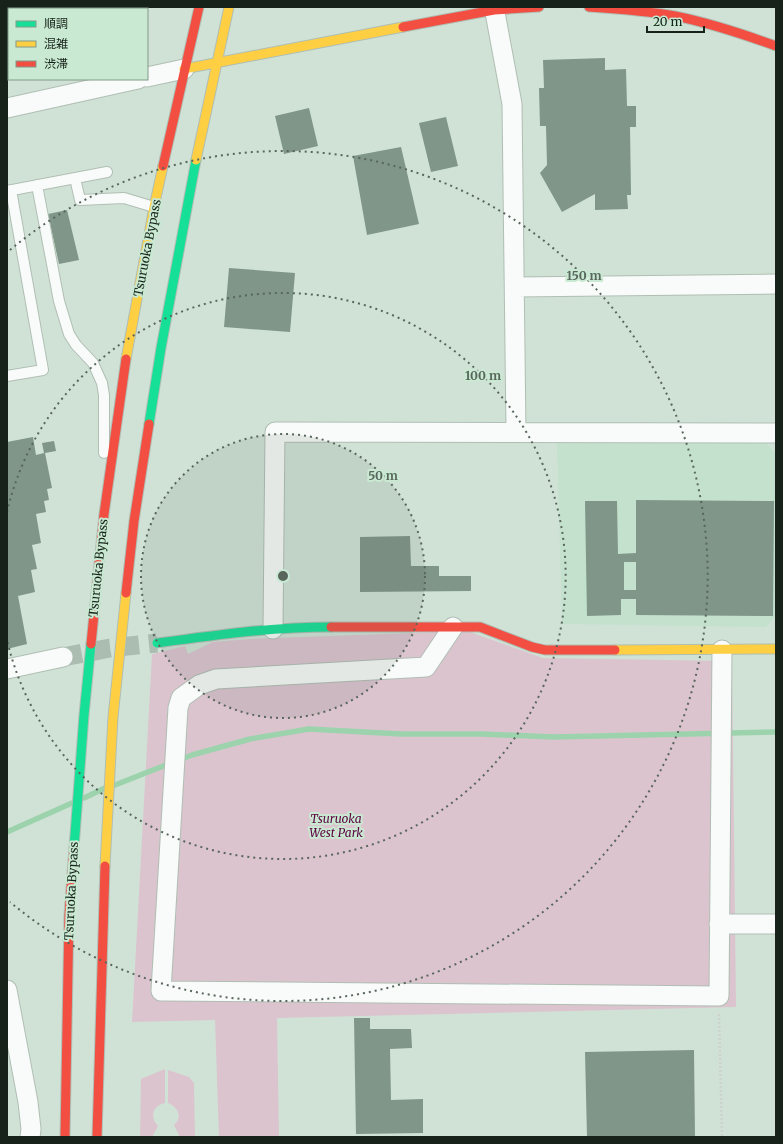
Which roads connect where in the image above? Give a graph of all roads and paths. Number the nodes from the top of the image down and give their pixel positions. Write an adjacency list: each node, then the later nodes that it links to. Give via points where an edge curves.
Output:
1 (199, 7): 8 (main road, Tsuruoka Bypass)
2 (230, 7): 7 (main road)
3 (539, 7): 5 (main road)
4 (589, 7): 6 (main road, via 677,17 746,35)
5 (494, 9): 7 (main road); 18 (street, via 512,104)
6 (776, 46)
7 (217, 63): 8 (main road); 36 (main road, via 161,348 133,529 112,725 103,905)
8 (184, 69): 9 (street); 16 (main road, Tsuruoka Bypass)
9 (148, 77)
10 (133, 80): 11 (street)
11 (7, 108)
12 (107, 172): 13 (lane)
13 (75, 178): 14 (lane); 16 (lane, via 80,200 124,198)
14 (37, 185): 15 (lane); 22 (lane, via 59,302 68,334 93,363 102,383)
15 (9, 190): 19 (lane, via 43,370)
16 (154, 207): 22 (main road, Tsuruoka Bypass, via 129,340)
17 (776, 284): 18 (street)
18 (515, 287): 20 (street)
19 (7, 376)
20 (516, 432): 21 (street); 24 (street, via 275,432)
21 (776, 433)
22 (104, 514): 35 (main road, Tsuruoka Bypass, via 84,715 69,915)
23 (453, 627): 24 (main road); 27 (main road, via 480,627 545,650); 33 (street, via 426,667 216,679 199,685 181,698 178,708 161,991)
24 (273, 629): 25 (main road)
25 (157, 643)
26 (776, 649): 27 (main road)
27 (722, 650): 30 (street)
28 (63, 657): 29 (street)
29 (7, 669)
30 (719, 924): 31 (street); 33 (street)
31 (776, 924)
32 (7, 990): 34 (street, via 28,1102)
33 (719, 996): 37 (path)
34 (30, 1137)
35 (65, 1137)
36 (97, 1137)
37 (722, 1137)

